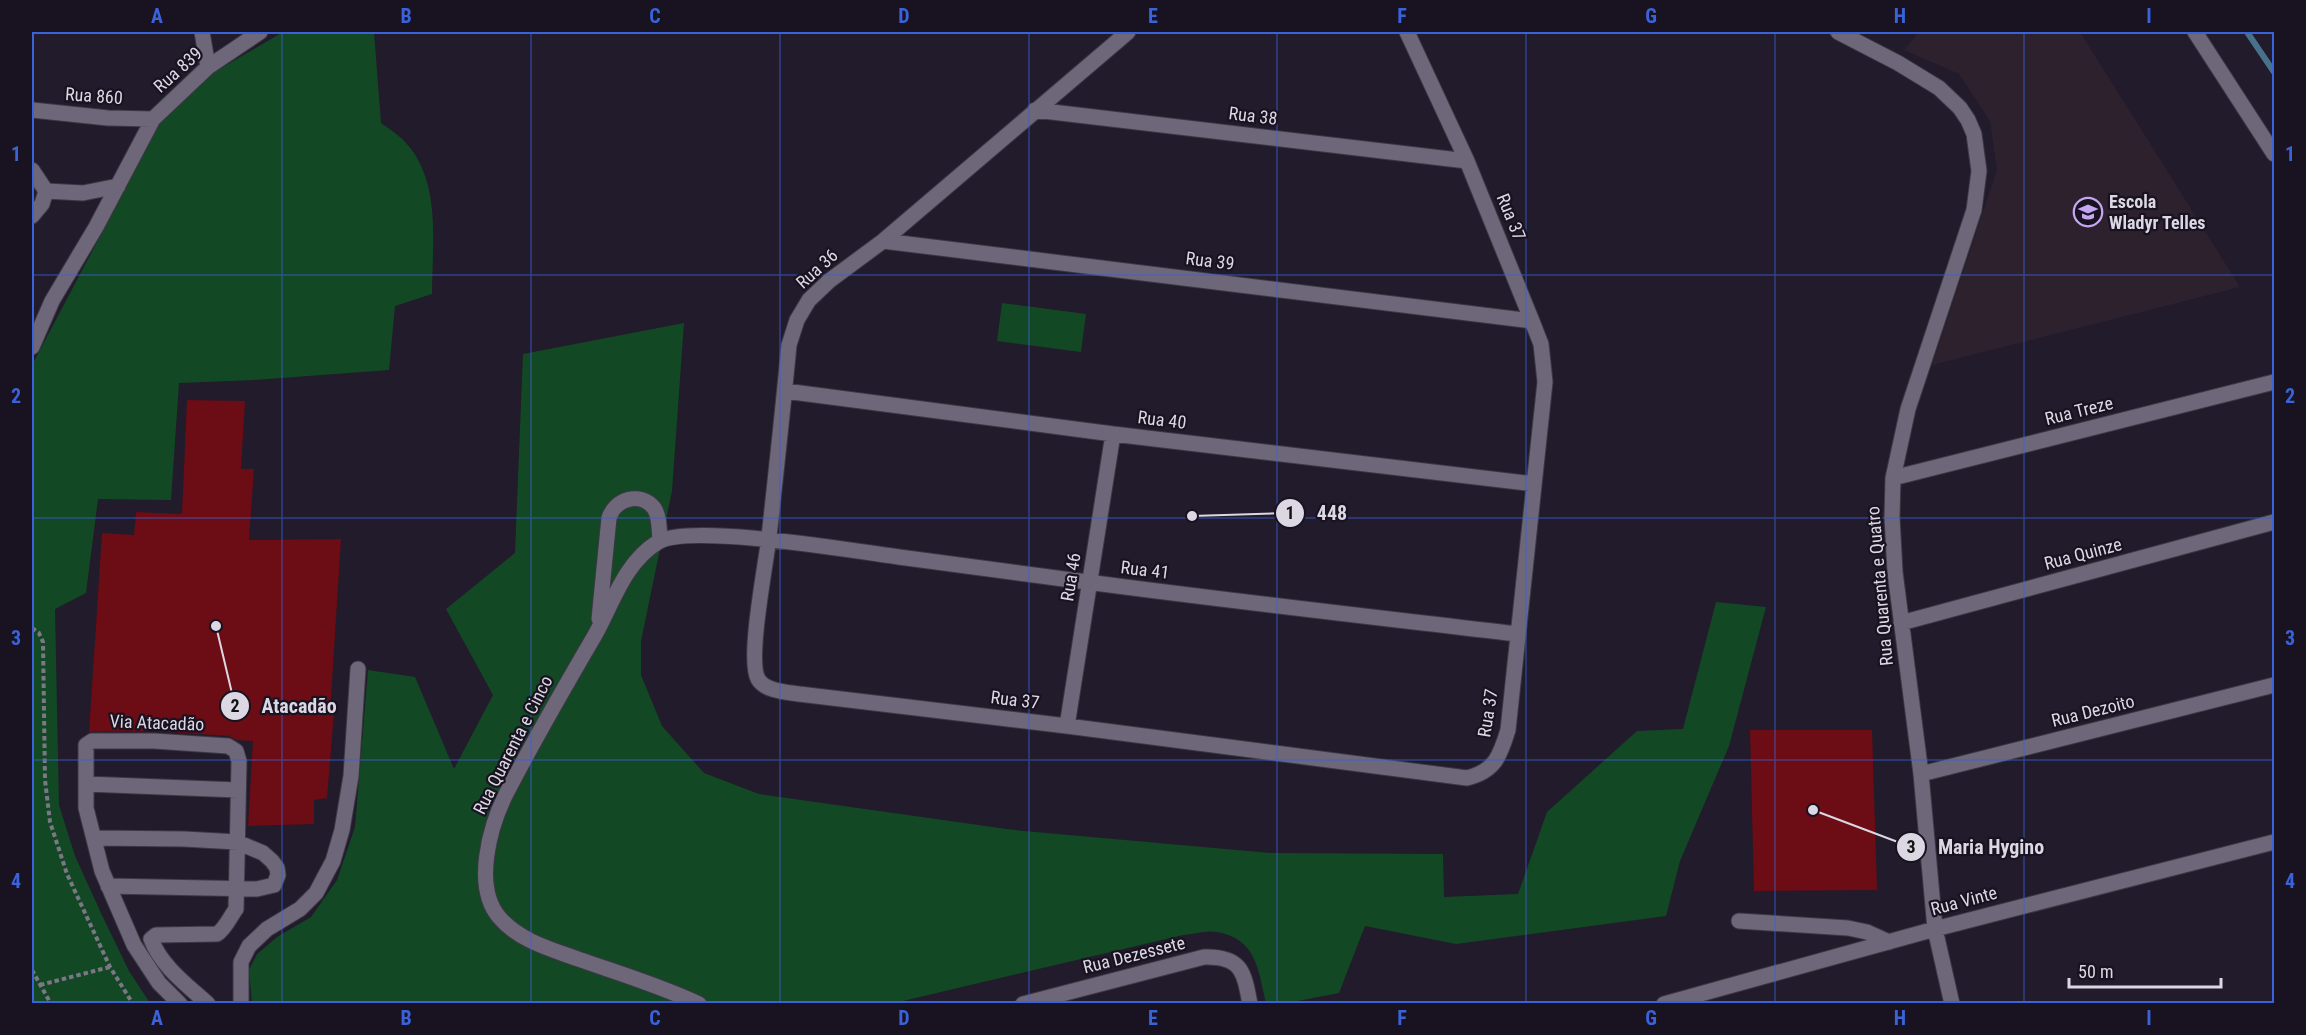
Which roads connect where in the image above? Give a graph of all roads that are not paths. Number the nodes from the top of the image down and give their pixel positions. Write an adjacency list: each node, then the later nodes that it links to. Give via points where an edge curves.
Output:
1 (202, 32): 7 (street)
2 (260, 32): 7 (street, Rua 839)
3 (1128, 32): 9 (street, Rua 36)
4 (1407, 32): 12 (street, Rua 37)
5 (1838, 32): 23 (street, Rua Quarenta e Quatro, via 1939,88 1960,108 1974,134 1979,171 1974,210 1908,409)
6 (2195, 32): 11 (street)
7 (208, 67): 10 (street, Rua 839)
8 (32, 110): 10 (street, Rua 860)
9 (1035, 110): 12 (street, Rua 38); 17 (street, Rua 36)
10 (153, 119): 14 (street, Rua 839)
11 (2274, 154)
12 (1467, 161): 18 (street, Rua 37)
13 (32, 170): 15 (street)
14 (118, 186): 15 (street, via 83,193); 19 (street, Rua 839, via 52,301)
15 (46, 191): 16 (street)
16 (32, 216)
17 (883, 241): 18 (street, Rua 39); 21 (street, Rua 36, via 809,300 789,345)
18 (1532, 321): 24 (street, Rua 37, via 1541,344 1545,382)
19 (32, 347)
20 (2274, 382): 23 (street, Rua Treze)
21 (785, 391): 22 (street, Rua 40); 26 (street, Rua 36)
22 (1113, 434): 24 (street, Rua 40); 28 (street, Rua 46)
23 (1893, 478): 29 (street, Rua Quarenta e Quatro, via 1892,518)
24 (1534, 484): 31 (street, Rua 37)
25 (2274, 522): 29 (street, Rua Quinze)
26 (769, 539): 27 (street, via 698,536); 28 (street, Rua 41); 34 (street, Rua 36, via 755,663 756,676)
27 (660, 541): 30 (street, Rua Quarenta e Cinco, via 640,557 620,585); 30 (street, via 658,519 644,500 620,502 612,509)
28 (1090, 583): 31 (street, Rua 41); 35 (street, Rua 46)
29 (1901, 623): 36 (street, Rua Quarenta e Quatro)
30 (598, 629): 52 (street, Rua Quarenta e Cinco, via 541,726 495,816 486,859 487,889 495,914 513,931)
31 (1517, 634): 35 (street, Rua 37, via 1508,730 1501,751 1482,774 1467,778)
32 (358, 669): 51 (street, via 351,776 333,861 316,893 249,946 241,962)
33 (2274, 685): 36 (street, Rua Dezoito)
34 (768, 688): 35 (street, Rua 37)
35 (1067, 726)
36 (1921, 774): 46 (street, Rua Quarenta e Quatro)
37 (86, 784): 38 (street); 38 (street, Via Atacadão, via 89,742 154,741 233,748 238,756); 39 (street, Via Atacadão, via 86,808)
38 (238, 790): 40 (street, Via Atacadão)
39 (94, 838): 40 (street); 42 (street, Via Atacadão)
40 (237, 842): 43 (street, Via Atacadão); 43 (street, via 263,853 278,868 278,881 268,888)
41 (2274, 842): 46 (street, Rua Vinte)
42 (108, 886): 43 (street); 44 (street, Via Atacadão)
43 (237, 888): 47 (street, Via Atacadão, via 236,909 217,934)
44 (122, 920): 47 (street, via 134,931); 49 (street, Via Atacadão, via 159,983)
45 (1739, 921): 48 (street, via 1848,928)
46 (1935, 928): 48 (street, Rua Vinte); 56 (street, Rua Quarenta e Quatro)
47 (158, 935): 50 (street, via 151,939 159,956)
48 (1889, 942): 55 (street, Rua Vinte)
49 (180, 1004)
50 (208, 1004)
51 (241, 1004)
52 (699, 1004)
53 (1023, 1004): 54 (street, Rua Dezessete, via 1220,956 1241,969)
54 (1250, 1004)
55 (1664, 1004)
56 (1952, 1004)

